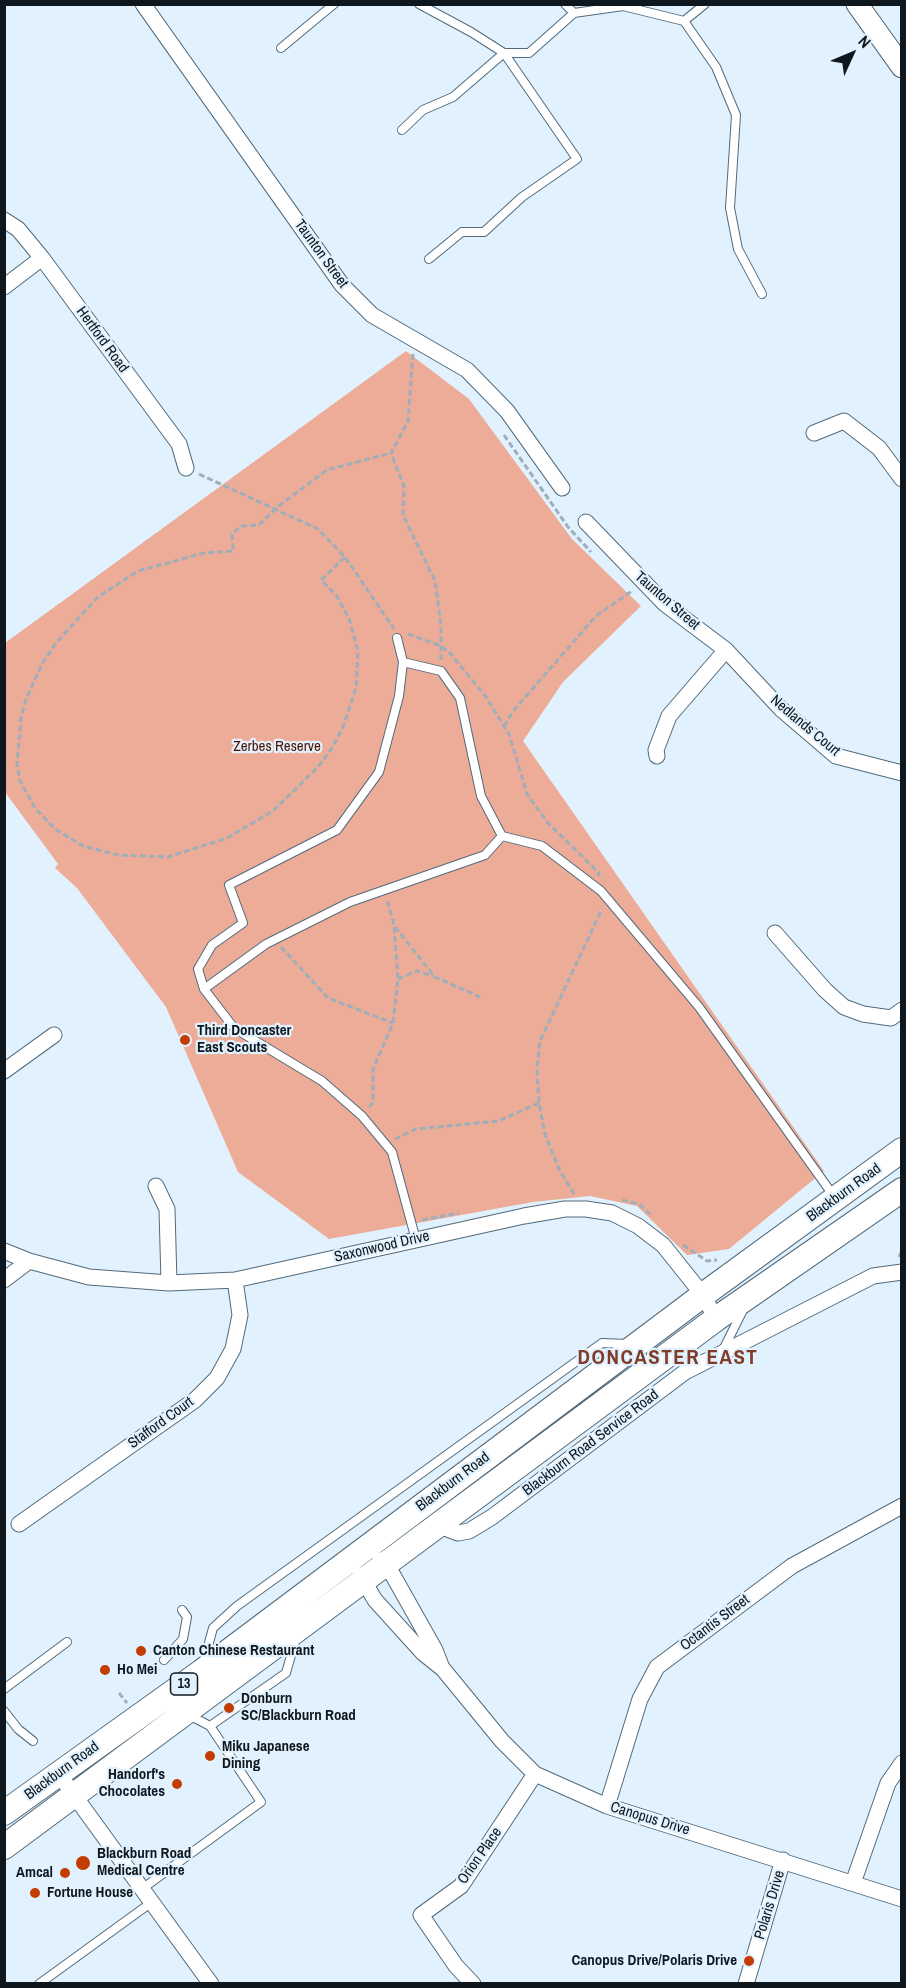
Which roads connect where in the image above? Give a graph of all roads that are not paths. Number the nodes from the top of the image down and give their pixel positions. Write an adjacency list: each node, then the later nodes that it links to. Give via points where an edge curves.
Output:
1 (143, 4): 21 (street, Taunton Street, via 342,285 372,315 467,370 507,411)
2 (334, 4): 9 (lane)
3 (419, 4): 10 (lane)
4 (566, 4): 7 (lane)
5 (705, 4): 8 (lane)
6 (857, 4): 11 (main road)
7 (574, 13): 8 (lane, via 623,6); 10 (lane, via 529,53)
8 (684, 21): 17 (lane, via 716,67 736,115 730,208 738,249)
9 (281, 48)
10 (504, 53): 12 (lane, via 453,97 423,110); 15 (lane, via 577,159 522,197 483,232 462,232)
11 (902, 68)
12 (402, 130)
13 (4, 220): 14 (street, Hertford Road, via 18,229)
14 (42, 258): 16 (street); 19 (street, Hertford Road, via 179,444)
15 (429, 259)
16 (4, 287)
17 (762, 294)
18 (814, 433): 20 (street, via 844,421 879,448)
19 (186, 468)
20 (902, 479)
21 (562, 488)
22 (586, 522): 24 (street, Taunton Street, via 665,604)
23 (396, 634): 25 (lane)
24 (726, 650): 26 (street, via 669,717); 27 (street, Nedlands Court, via 781,709 836,756)
25 (403, 662): 28 (lane, via 441,671 460,698 481,796); 30 (lane, via 399,696 379,772 337,830 229,885 243,923 212,945 198,969)
26 (657, 756)
27 (902, 773)
28 (502, 836): 30 (lane, via 485,855 350,902 274,940); 37 (lane, via 542,846 593,883 699,1007)
29 (775, 933): 31 (street, via 844,1007 891,1018)
30 (204, 989): 38 (lane, via 234,1028 322,1081 362,1116 392,1152)
31 (902, 1010)
32 (54, 1035): 33 (street)
33 (4, 1071)
34 (900, 1152): 37 (main road, Blackburn Road / 13)
35 (156, 1186): 44 (street, via 167,1209)
36 (897, 1197): 45 (main road, Blackburn Road / 13)
37 (835, 1199): 46 (main road, Blackburn Road / 13)
38 (416, 1240): 43 (street, Saxonwood Drive); 46 (street, Saxonwood Drive, via 565,1209 612,1213 663,1245)
39 (4, 1251): 40 (street, Saxonwood Drive)
40 (29, 1261): 42 (street); 44 (street, Saxonwood Drive, via 89,1277)
41 (902, 1272): 49 (street, Blackburn Road Service Road, via 873,1276)
42 (4, 1280)
43 (235, 1280): 44 (street, Saxonwood Drive); 51 (street, Stafford Court, via 240,1315 233,1349 217,1378 195,1400)
44 (169, 1283)
45 (753, 1293): 47 (main road, Blackburn Road / 13); 49 (lane)
46 (703, 1295): 47 (street, Saxonwood Drive); 48 (main road, Blackburn Road / 13)
47 (716, 1319): 52 (main road, Blackburn Road / 13)
48 (637, 1345): 53 (main road, Blackburn Road / 13); 63 (lane, via 602,1343 237,1606 213,1628)
49 (722, 1353): 52 (street, Blackburn Road Service Road, via 685,1372 470,1531 458,1533)
50 (902, 1506): 73 (street, Octantis Street, via 792,1566 657,1667 639,1699)
51 (19, 1524)
52 (437, 1526): 54 (main road, Blackburn Road / 13)
53 (357, 1554): 54 (street); 55 (street, Canopus Drive); 58 (main road, Blackburn Road / 13)
54 (386, 1563): 55 (main road, Blackburn Road / 13); 62 (street, Canopus Drive)
55 (362, 1582): 57 (main road, Blackburn Road / 13); 62 (street, Canopus Drive, via 415,1644)
56 (182, 1610): 61 (lane, via 188,1617 183,1640)
57 (298, 1631): 60 (main road, Blackburn Road / 13); 67 (lane, via 286,1673)
58 (250, 1635): 60 (main road); 63 (main road, Blackburn Road / 13)
59 (67, 1642): 64 (lane)
60 (266, 1654): 66 (main road, Blackburn Road / 13)
61 (164, 1660)
62 (443, 1669): 71 (street, Canopus Drive, via 502,1742)
63 (201, 1672): 70 (main road, Blackburn Road / 13)
64 (4, 1689)
65 (4, 1711): 68 (lane)
66 (186, 1714): 67 (lane); 72 (main road, Blackburn Road / 13)
67 (210, 1726): 78 (lane, via 261,1802)
68 (33, 1741)
69 (902, 1763): 77 (street, via 888,1783)
70 (58, 1773): 72 (street); 74 (main road, Blackburn Road / 13)
71 (535, 1774): 73 (street, Canopus Drive); 83 (street, Orion Place, via 461,1886 422,1915 456,1966)
72 (74, 1795): 75 (main road, Blackburn Road / 13); 78 (street)
73 (607, 1806): 76 (street, Canopus Drive)
74 (4, 1813)
75 (4, 1847)
76 (783, 1860): 77 (street, Canopus Drive); 84 (street, Polaris Drive)
77 (853, 1883): 79 (street, Canopus Drive)
78 (142, 1889): 80 (street)
79 (902, 1899)
80 (152, 1902): 81 (lane); 82 (street)
81 (39, 1983)
82 (211, 1983)
83 (473, 1983)
84 (746, 1983)

